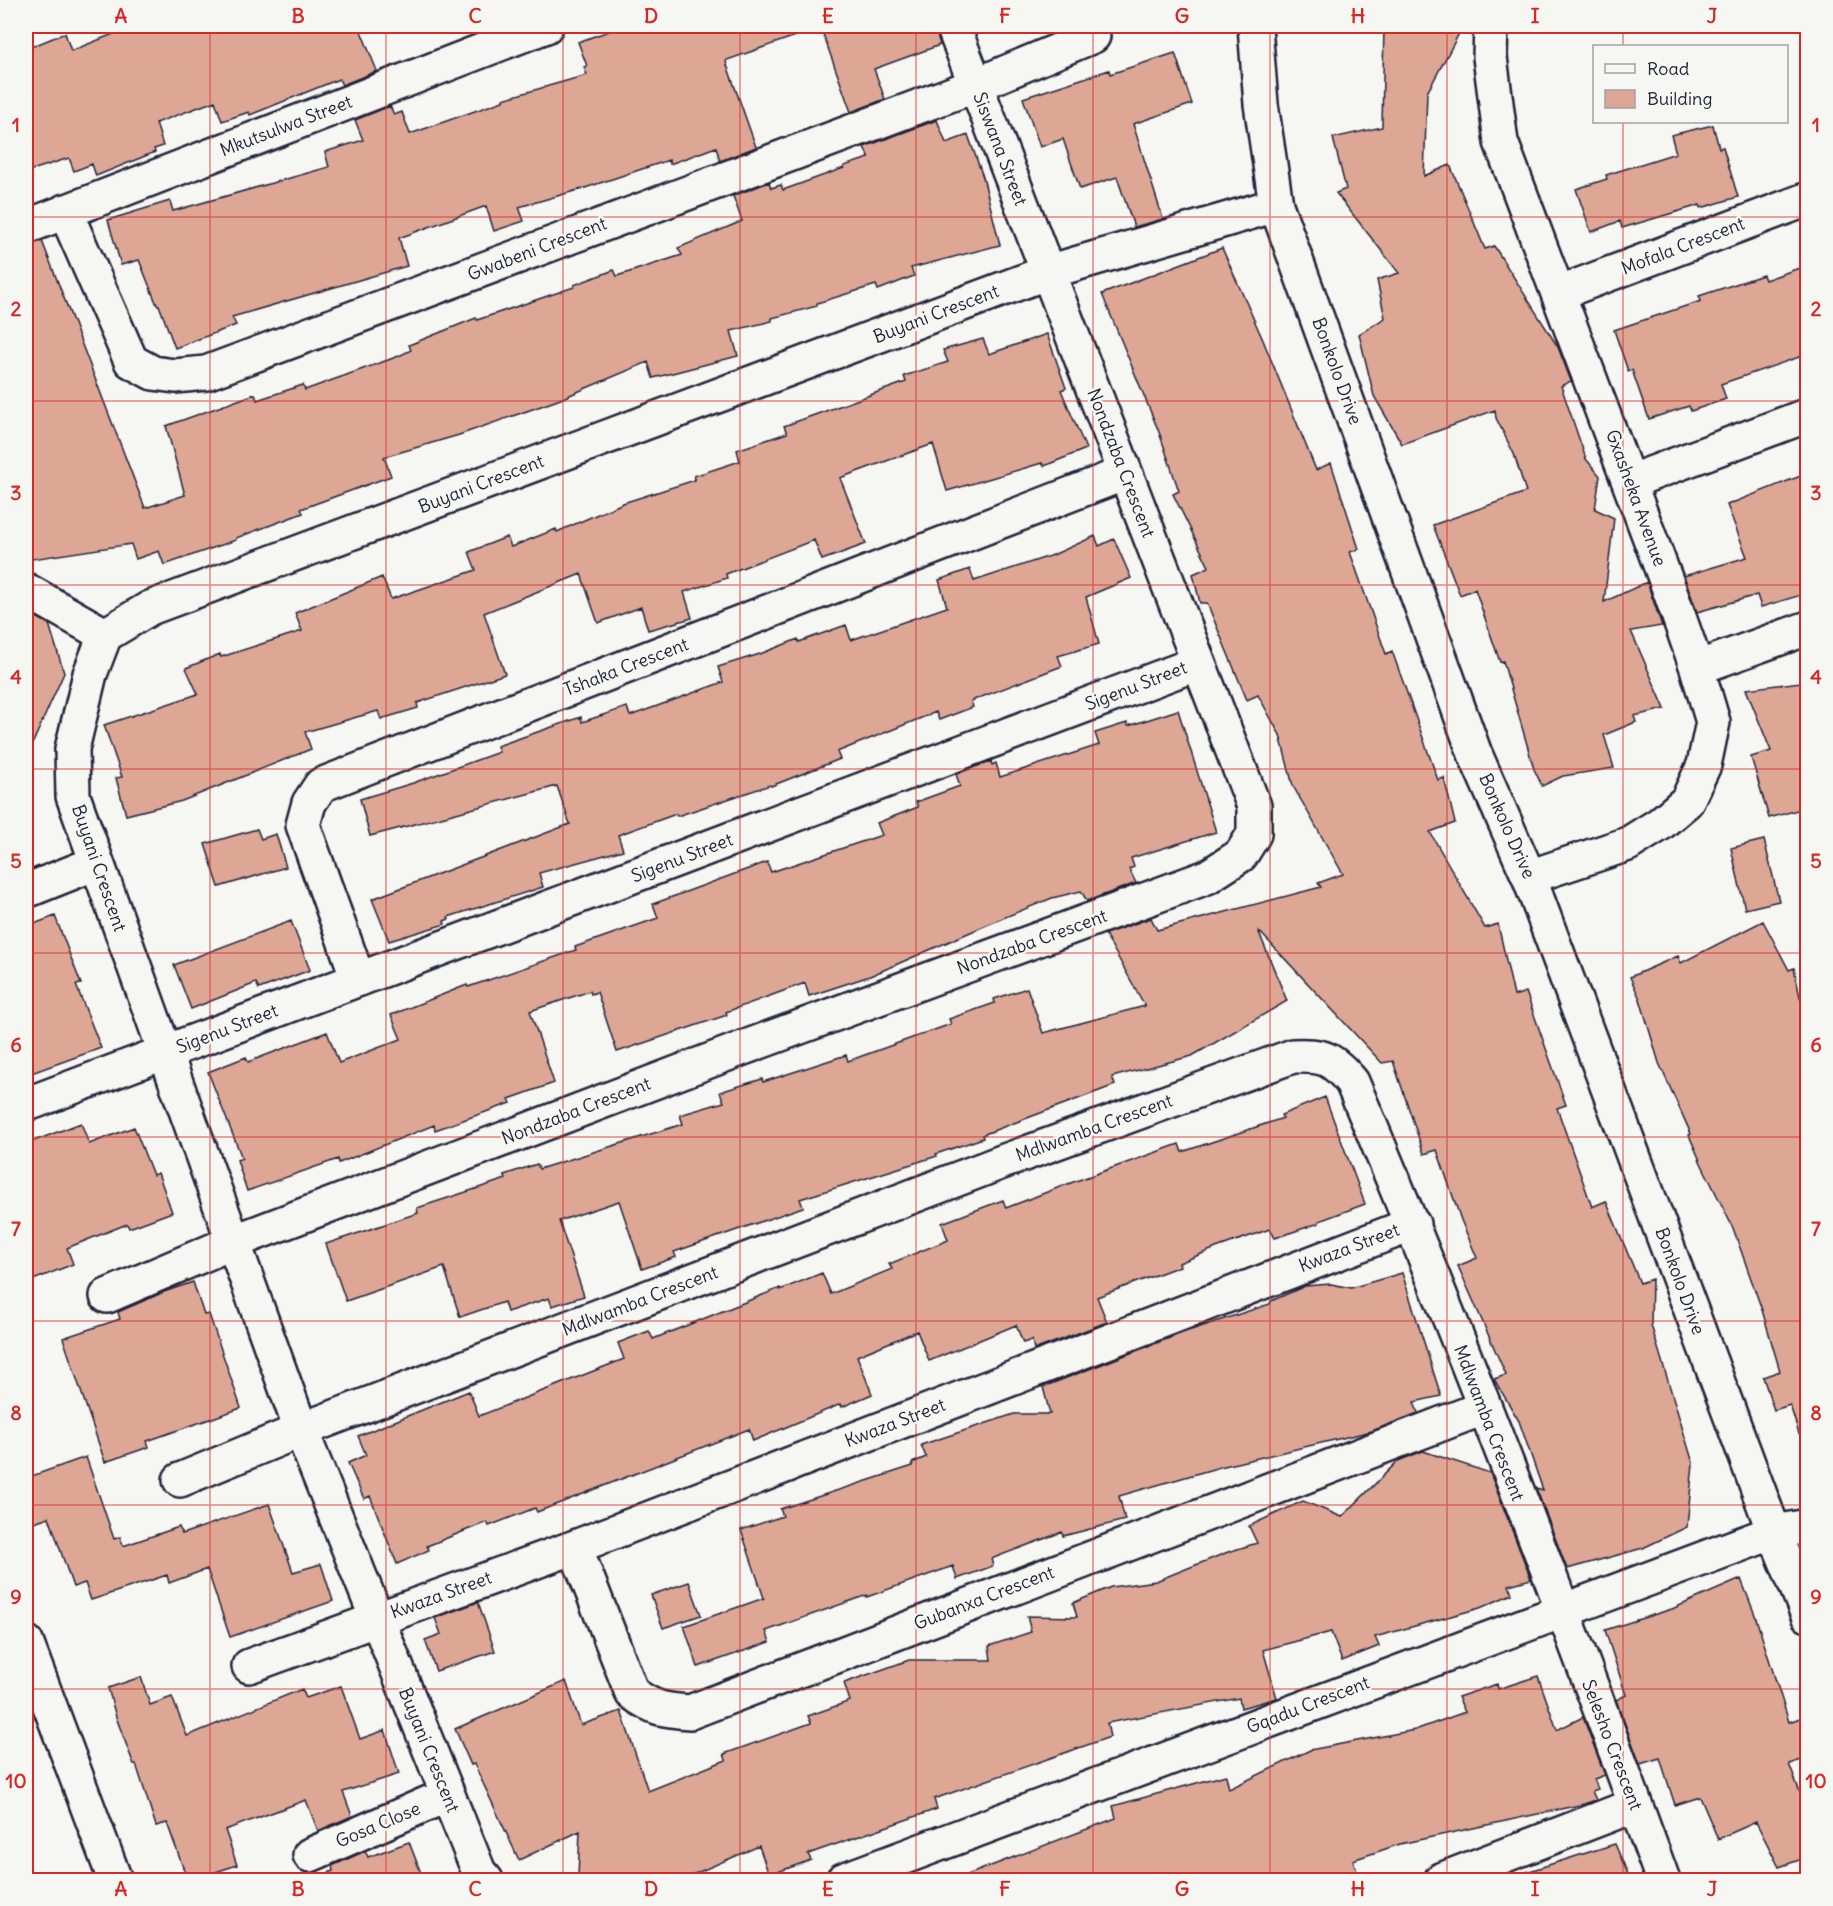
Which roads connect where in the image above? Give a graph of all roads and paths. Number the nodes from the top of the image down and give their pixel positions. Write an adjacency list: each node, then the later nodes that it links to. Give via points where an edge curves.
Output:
1 (546, 26): 9 (street, Mkutsulwa Street)
2 (953, 26): 6 (street, Siswana Street)
3 (1256, 26): 8 (street, Bonkolo Drive, via 1261,104)
4 (1491, 26): 12 (street, Gxasheka Avenue, via 1490,57 1501,142)
5 (1093, 36): 6 (street, Gwabeni Crescent)
6 (976, 85): 9 (street, Gwabeni Crescent, via 206,373 153,373 131,361); 11 (street, Siswana Street)
7 (1808, 198): 12 (street, Mofala Crescent)
8 (1276, 205): 11 (street, Buyani Crescent); 22 (street, Bonkolo Drive, via 1475,754)
9 (65, 211): 10 (street, Mkutsulwa Street)
10 (26, 227)
11 (1048, 272): 14 (street, Nondzaba Crescent); 18 (street, Buyani Crescent, via 150,608)
12 (1559, 293): 15 (street, Gxasheka Avenue)
13 (1808, 415): 15 (street)
14 (1125, 472): 19 (street, Nondzaba Crescent); 24 (street, Tshaka Crescent, via 321,785 309,803 303,825)
15 (1629, 482): 20 (street, Gxasheka Avenue)
16 (26, 590): 18 (street)
17 (1808, 628): 20 (street)
18 (105, 635): 21 (street, Buyani Crescent, via 90,674 72,749 73,796)
19 (1198, 663): 24 (street, Sigenu Street); 28 (street, Nondzaba Crescent, via 1254,806 1254,834 1241,855 1207,877 742,1048)
20 (1697, 668): 22 (street, Gxasheka Avenue, via 1713,722 1704,765 1687,801 1628,844)
21 (96, 863): 23 (street); 25 (street, Buyani Crescent)
22 (1529, 877): 34 (street, Bonkolo Drive)
23 (26, 891)
24 (358, 979): 25 (street, Sigenu Street)
25 (165, 1052): 26 (street); 28 (street, Buyani Crescent)
26 (33, 1102)
27 (1413, 1224): 30 (street, Mdlwamba Crescent); 31 (street, Mdlwamba Crescent, via 1352,1082 1337,1065 1316,1055 1293,1056 1002,1162); 35 (street, Kwaza Street)
28 (233, 1242): 29 (street); 31 (street, Buyani Crescent)
29 (107, 1296)
30 (1483, 1408): 35 (street, Gubanxa Crescent, via 690,1712 649,1705 632,1693); 36 (street, Mdlwamba Crescent)
31 (302, 1430): 32 (street); 38 (street, Buyani Crescent)
32 (180, 1480)
33 (1808, 1526): 34 (street, Gqadu Crescent)
34 (1774, 1532): 36 (street, Gqadu Crescent); 37 (street, Bonkolo Drive)
35 (575, 1547): 38 (street, Kwaza Street)
36 (1562, 1610): 42 (street, Selesho Crescent); 46 (street, Gqadu Crescent)
37 (1808, 1615)
38 (377, 1618): 40 (street); 41 (street, Buyani Crescent)
39 (26, 1642): 44 (street)
40 (249, 1666)
41 (447, 1795): 43 (street, Gosa Close); 45 (street, Buyani Crescent)
42 (1635, 1805): 47 (street); 48 (street, Selesho Crescent)
43 (309, 1855)
44 (115, 1881)
45 (486, 1881)
46 (843, 1881)
47 (1441, 1881)
48 (1663, 1881)

